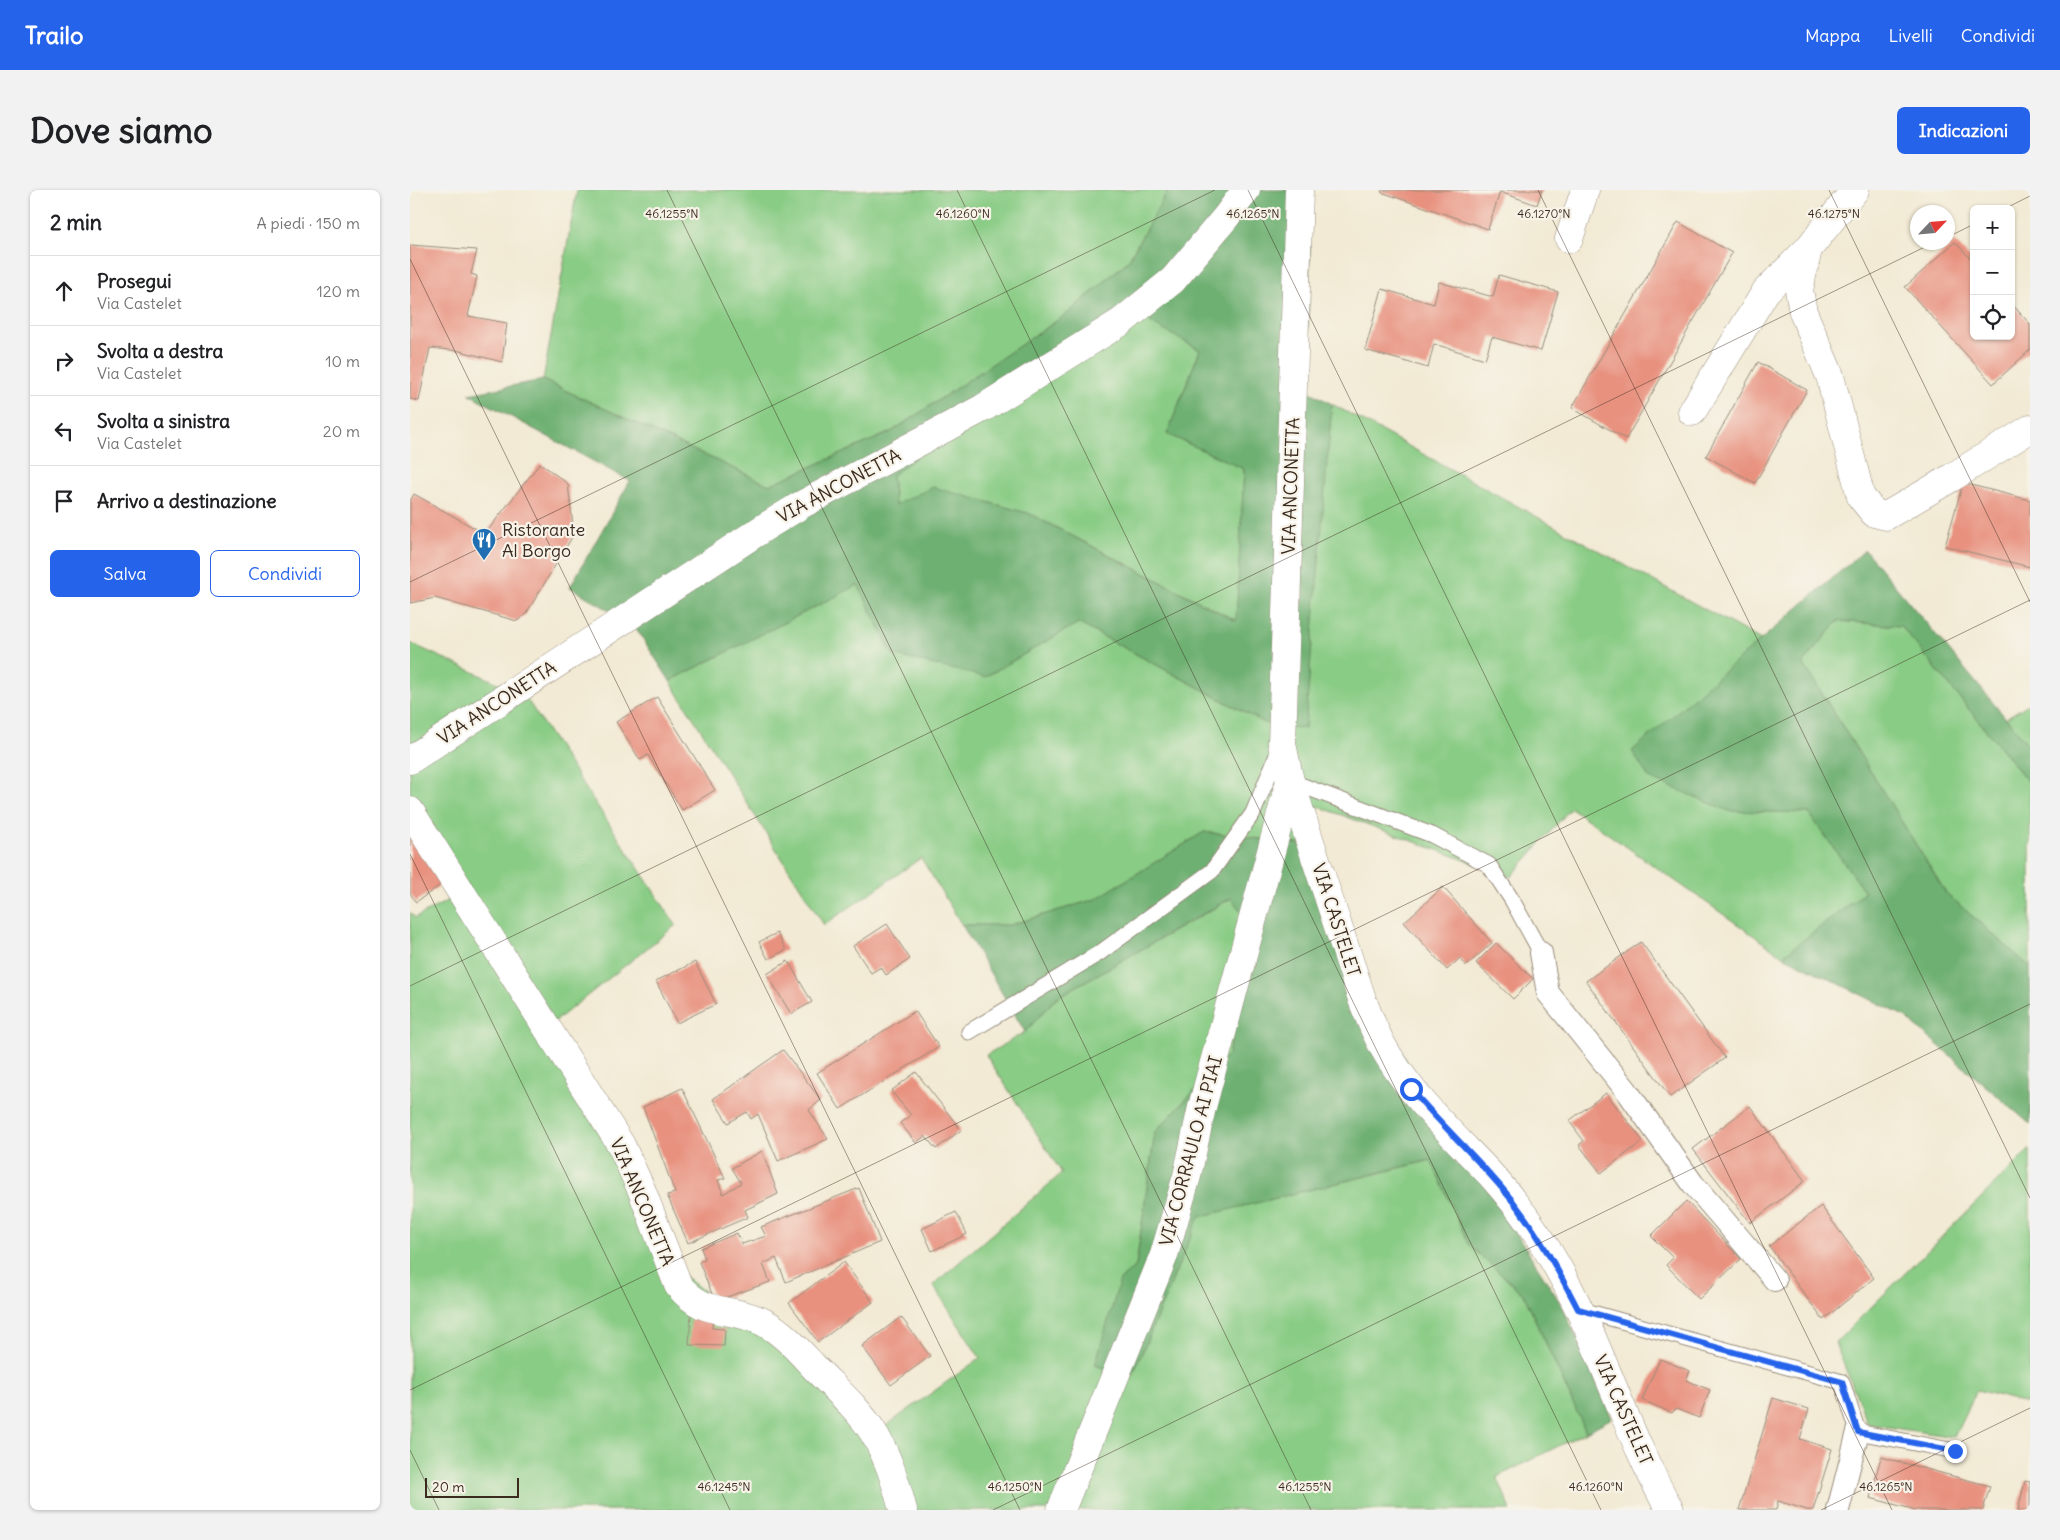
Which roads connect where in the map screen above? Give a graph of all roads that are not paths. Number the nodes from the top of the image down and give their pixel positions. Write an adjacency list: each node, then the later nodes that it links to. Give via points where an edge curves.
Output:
1 (1246, 190): 10 (street, VIA ANCONETTA, via 1172,280 1120,322 983,408 764,527)
2 (1299, 190): 9 (street, VIA ANCONETTA)
3 (1585, 190): 5 (street)
4 (1854, 190): 6 (street)
5 (1569, 239)
6 (1808, 249): 7 (street, via 1766,291); 8 (street, via 1799,290 1802,312 1830,376 1861,497 1874,513 1886,516)
7 (1692, 412)
8 (2030, 429)
9 (1282, 744): 11 (street, VIA ANCONETTA); 14 (lane, via 1253,813 1212,871 1101,952)
10 (410, 760)
11 (1290, 781): 13 (lane, via 1432,835 1489,865); 16 (street, VIA CASTELET, via 1363,1002 1390,1060 1434,1116 1517,1207 1542,1241); 20 (street, VIA CORRAULO AI PIAI, via 1164,1255)
12 (410, 811): 19 (street, VIA ANCONETTA, via 622,1145 678,1285 693,1301 703,1306 764,1322 794,1346 872,1430 888,1462)
13 (1541, 953): 15 (street, via 1548,993 1627,1091 1692,1184)
14 (969, 1032)
15 (1774, 1280)
16 (1578, 1309): 17 (lane, via 1842,1382); 21 (street, VIA CASTELET)
17 (1858, 1432): 18 (lane); 22 (street)
18 (1955, 1451)
19 (903, 1510)
20 (1061, 1510)
21 (1670, 1510)
22 (1838, 1510)

